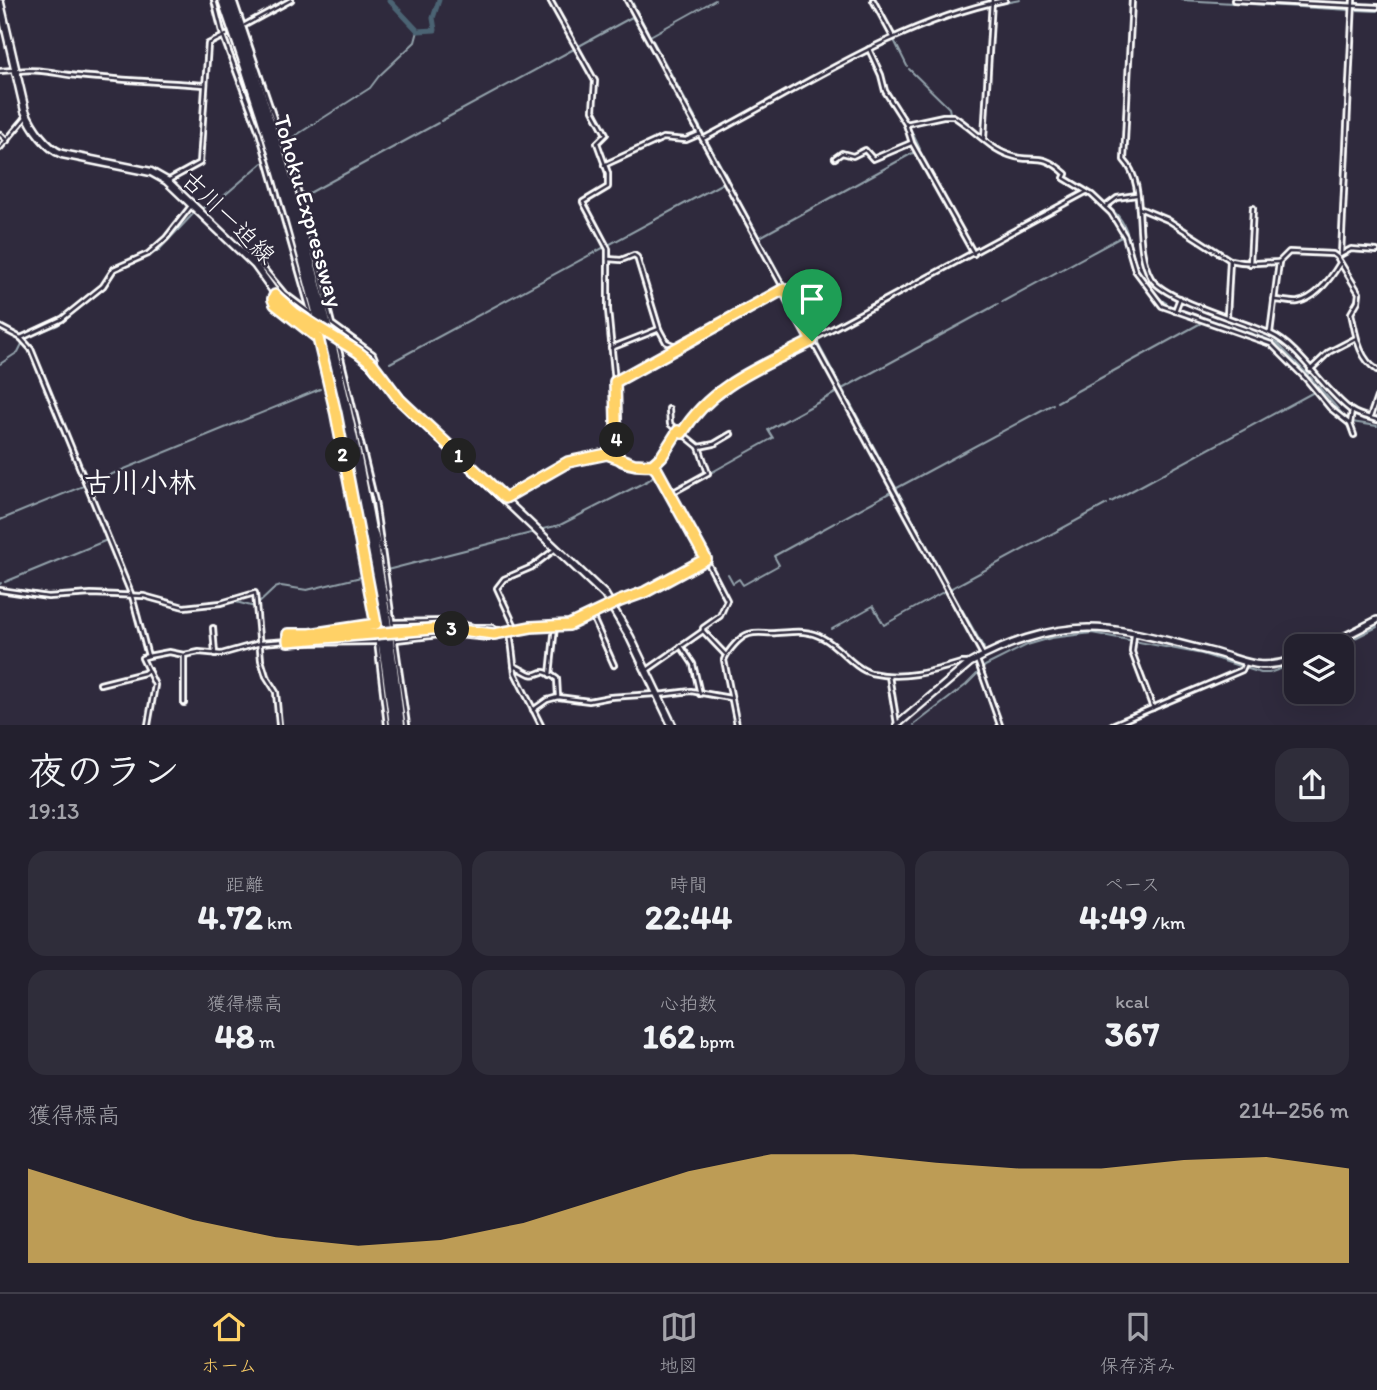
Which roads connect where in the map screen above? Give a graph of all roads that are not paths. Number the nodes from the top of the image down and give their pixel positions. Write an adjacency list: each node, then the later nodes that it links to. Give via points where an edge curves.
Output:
1 (214, 0): 18 (street)
2 (223, 0): 145 (highway, Tohoku Expressway, via 270,143 327,346 371,567)
3 (232, 0): 16 (street); 146 (highway, Tohoku Expressway, via 338,367 378,565)
4 (291, 0): 16 (street)
5 (550, 0): 34 (street, via 596,84 593,110 606,134 597,143)
6 (627, 0): 27 (street)
7 (873, 0): 19 (street)
8 (1005, 0): 12 (street)
9 (1132, 0): 37 (street, via 1124,160 1134,177)
10 (1234, 0): 14 (street)
11 (1353, 0): 14 (street)
12 (992, 1): 19 (street); 28 (street)
13 (0, 3): 22 (main road, 古川一迫線)
14 (1353, 6): 15 (street); 45 (street)
15 (1377, 7)
16 (244, 26): 17 (street); 58 (street, via 296,183)
17 (240, 28)
18 (225, 35): 23 (street, via 208,44); 56 (street)
19 (893, 37): 20 (street)
20 (869, 49): 25 (street, via 885,91); 29 (street)
21 (0, 71): 22 (street)
22 (17, 71): 23 (street); 24 (main road, 古川一迫線)
23 (205, 85): 35 (street, via 200,161)
24 (27, 116): 30 (street); 35 (main road, 古川一迫線, via 56,152 151,172)
25 (906, 124): 28 (street, via 948,115); 31 (street)
26 (0, 134): 30 (street)
27 (701, 134): 29 (street); 34 (street, via 686,140 663,138)
28 (984, 138): 36 (street, via 1009,156 1052,162 1066,174 1064,178)
29 (703, 139): 51 (street)
30 (7, 141): 32 (street)
31 (912, 143): 33 (street, via 873,159 865,150); 43 (street)
32 (0, 148)
33 (835, 158)
34 (604, 165): 46 (street, via 608,187 583,202 607,246)
35 (167, 181): 41 (main road, 古川一迫線)
36 (1086, 192): 38 (street); 43 (street)
37 (1136, 195): 38 (street, via 1117,198); 39 (street)
38 (1105, 207): 55 (street, via 1125,236 1138,275 1157,301)
39 (1139, 208): 47 (street, via 1168,220); 53 (street, via 1140,240 1151,278)
40 (1253, 208): 50 (street)
41 (195, 210): 44 (main road, 古川一迫線); 65 (street, via 148,254 114,269 103,286 62,319)
42 (1377, 251): 45 (street, via 1351,249)
43 (973, 253): 67 (street)
44 (244, 255): 52 (main road, 古川一迫線); 56 (street, via 260,264 284,293)
45 (1339, 255): 48 (street, via 1289,252); 49 (street)
46 (608, 259): 60 (street, via 637,257); 68 (street)
47 (1230, 260): 50 (street); 57 (street)
48 (1279, 262): 50 (street); 54 (street)
49 (1340, 262): 54 (street, via 1311,295 1296,302); 64 (street, via 1359,293 1351,313)
50 (1250, 264)
51 (784, 289): 67 (street); 69 (street)
52 (275, 295): 63 (street, via 275,304); 70 (main road, 古川一迫線, bridge)
53 (1180, 299): 55 (street); 57 (street)
54 (1274, 300): 62 (street)
55 (1175, 311): 66 (street)
56 (312, 314): 63 (street)
57 (1227, 316): 61 (street)
58 (332, 324): 70 (street, via 373,354); 83 (street)
59 (0, 327): 65 (street)
60 (659, 329): 68 (street); 69 (street, via 666,342)
61 (1262, 330): 62 (street); 66 (street)
62 (1270, 333): 72 (street)
63 (318, 338): 85 (street)
64 (1357, 338): 71 (street, via 1364,359); 72 (street, via 1341,343)
65 (23, 340): 100 (street, via 31,349)
66 (1259, 340): 73 (street, via 1280,351)
67 (812, 341): 81 (street, via 718,391); 123 (street)
68 (611, 348): 74 (street)
69 (677, 348): 74 (street)
70 (372, 363): 91 (main road, 古川一迫線, via 399,399)
71 (1377, 370)
72 (1311, 371): 73 (street); 77 (street)
73 (1306, 379): 80 (street)
74 (615, 382): 87 (street)
75 (1377, 397): 78 (street)
76 (669, 409): 81 (street, via 670,424)
77 (1352, 411): 78 (street); 80 (street)
78 (1370, 417): 79 (street)
79 (1377, 420)
80 (1350, 424): 84 (street)
81 (680, 432): 86 (street); 88 (street)
82 (731, 434): 86 (street)
83 (359, 435): 92 (street); 92 (street)
84 (1354, 435)
85 (341, 443): 90 (street); 90 (street)
86 (699, 447): 89 (street, via 708,473)
87 (617, 457): 88 (street); 91 (street, via 607,454 568,462)
88 (652, 465): 89 (street)
89 (670, 494): 97 (street)
90 (351, 495): 98 (street)
91 (505, 498): 95 (main road, 古川一迫線)
92 (374, 501): 96 (street)
93 (375, 530): 96 (street)
94 (362, 532): 98 (street)
95 (556, 548): 101 (main road, 古川一迫線); 108 (street, via 532,567 504,579 497,588)
96 (384, 559): 104 (street)
97 (706, 559): 101 (street); 110 (street, via 727,600 720,616)
98 (364, 563): 105 (street)
99 (0, 590): 100 (street, via 48,597)
100 (133, 598): 117 (street, via 155,598 184,607 255,593); 122 (street)
101 (612, 605): 102 (street); 131 (main road, 古川一迫線)
102 (593, 615): 106 (street); 128 (street)
103 (1377, 620): 112 (street)
104 (392, 622): 111 (street, via 448,621 492,627); 114 (street)
105 (376, 624): 115 (street, via 288,634); 116 (street)
106 (555, 626): 108 (street); 132 (street)
107 (213, 628): 119 (street)
108 (517, 629): 109 (street)
109 (510, 631): 111 (street); 129 (street)
110 (703, 631): 118 (street); 121 (street)
111 (498, 632): 114 (street, via 489,638 439,634); 115 (street, bridge, via 444,628)
112 (1350, 634)
113 (1133, 637): 123 (street, via 1096,628 1071,628); 126 (street); 140 (street, via 1134,659)
114 (395, 640): 147 (street)
115 (288, 641): 116 (street); 117 (street)
116 (378, 642): 144 (street)
117 (260, 643): 119 (street); 143 (street, via 262,667 276,692)
118 (681, 646): 131 (street); 135 (street, via 693,664)
119 (215, 654): 120 (street)
120 (184, 655): 122 (street); 139 (street)
121 (726, 655): 133 (street, via 750,633 795,630 825,639 864,670); 138 (street)
122 (148, 656): 130 (street, via 142,658)
123 (984, 656): 124 (street)
124 (978, 662): 125 (street); 152 (street)
125 (970, 663): 133 (street); 151 (street)
126 (1245, 663): 127 (street); 140 (street, via 1242,670)
127 (1284, 663)
128 (614, 665)
129 (514, 666): 132 (street, via 530,674); 141 (street)
130 (148, 670): 134 (street); 142 (street, via 155,685)
131 (646, 671): 136 (main road, 古川一迫線)
132 (550, 674): 137 (street, via 557,680)
133 (889, 676): 151 (street)
134 (100, 684)
135 (700, 694): 136 (street); 138 (street)
136 (658, 695): 137 (street, via 589,701); 149 (main road, 古川一迫線)
137 (558, 697): 141 (street)
138 (730, 698): 150 (street)
139 (184, 703)
140 (1153, 708): 153 (street)
141 (533, 710): 148 (street)
142 (148, 725)
143 (279, 725)
144 (387, 725)
145 (394, 725)
146 (400, 725)
147 (407, 725)
148 (541, 725)
149 (672, 725)
150 (737, 725)
151 (897, 725)
152 (1000, 725)
153 (1112, 725)

